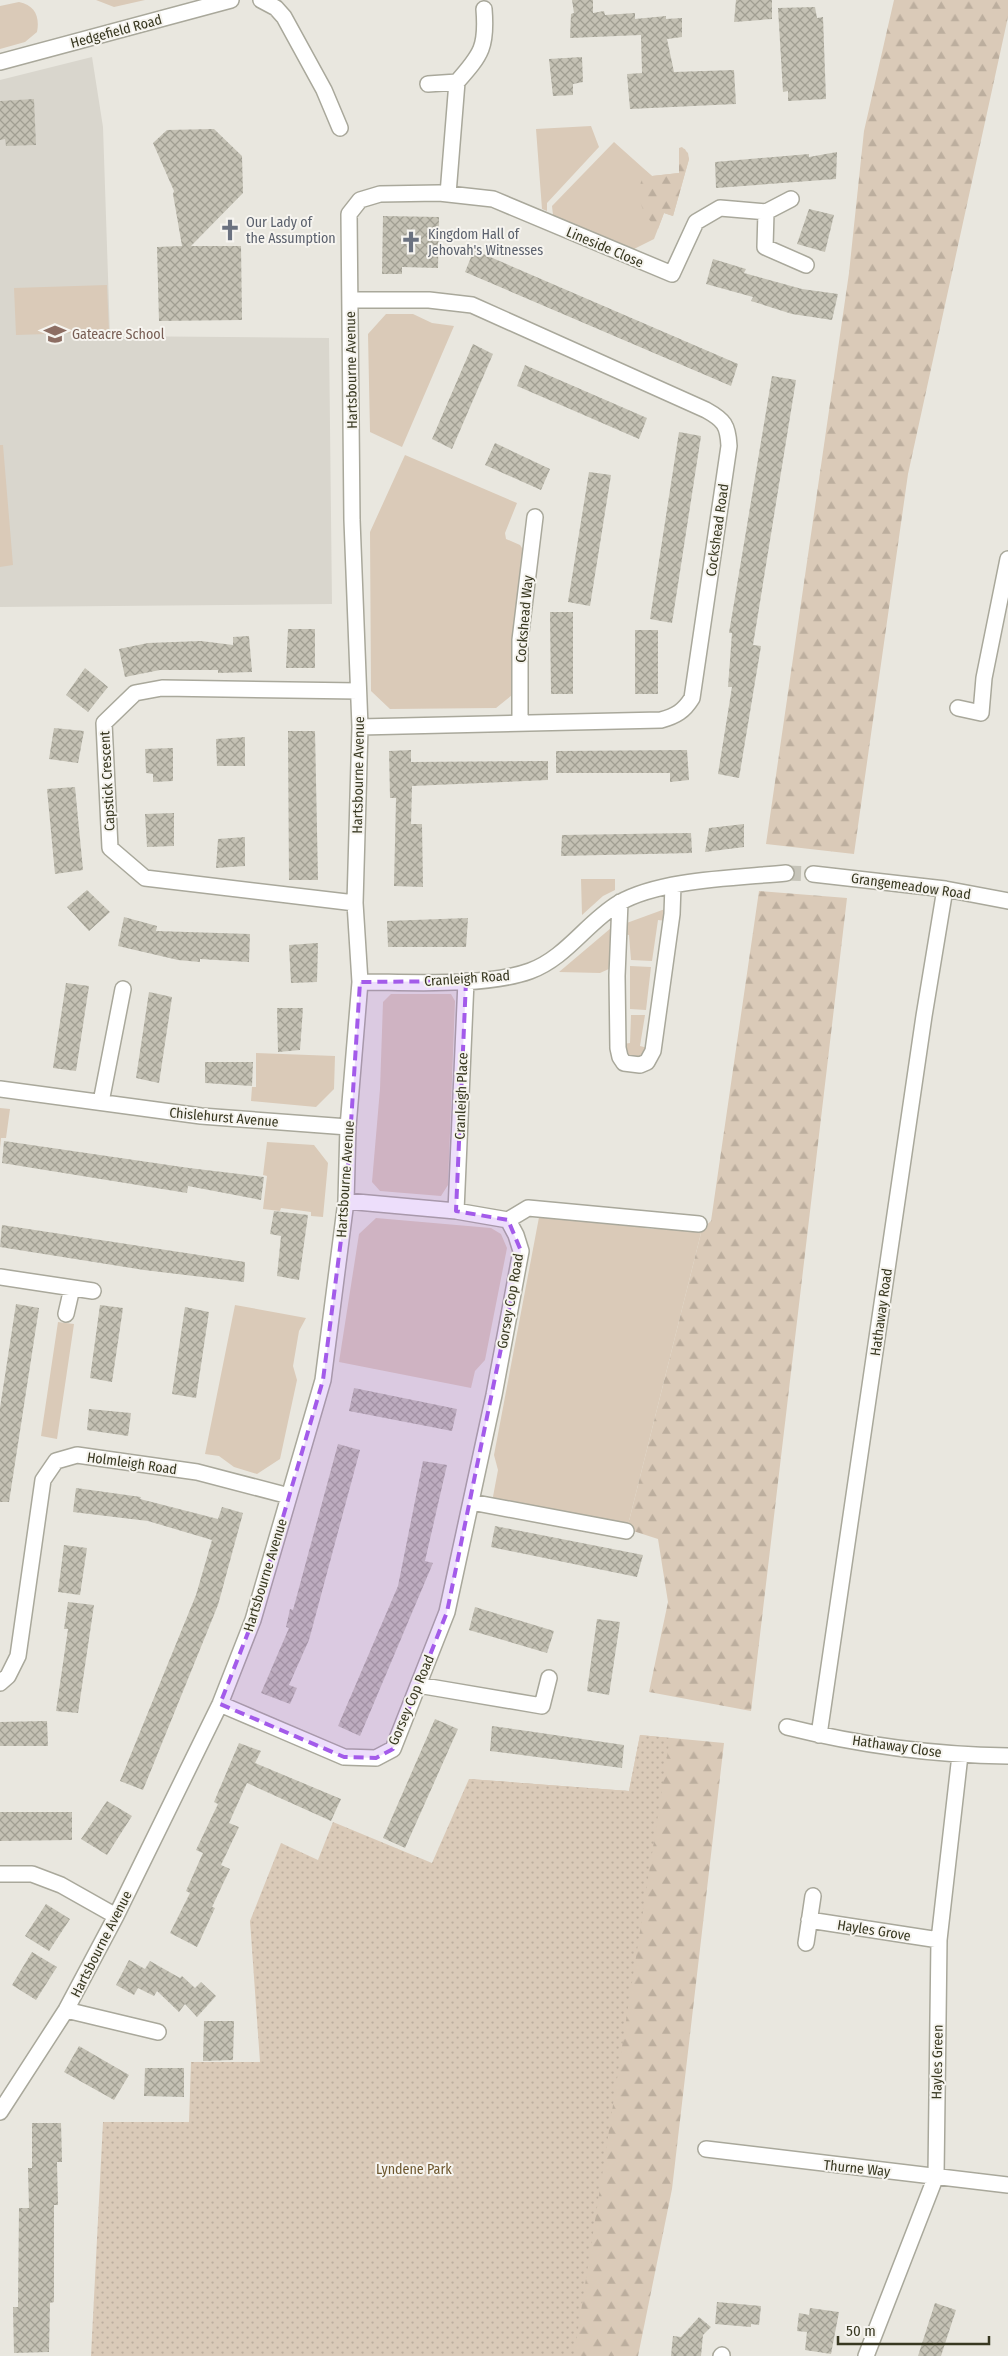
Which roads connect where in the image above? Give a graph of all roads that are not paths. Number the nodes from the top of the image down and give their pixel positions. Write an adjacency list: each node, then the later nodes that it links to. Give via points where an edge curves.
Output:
1 (231, 0): 4 (street, Hedgefield Road)
2 (261, 0): 7 (street, via 284,17 324,90)
3 (484, 9): 5 (street, via 486,35 480,53)
4 (0, 62)
5 (457, 82): 6 (street); 8 (street)
6 (428, 84)
7 (340, 128)
8 (448, 194): 10 (street, Lineside Close, via 380,194 366,197); 11 (street, Lineside Close, via 493,199 672,274 696,222 720,208)
9 (791, 199): 11 (street)
10 (354, 205): 13 (street, Hartsbourne Avenue, via 347,221)
11 (766, 212): 12 (street, via 765,247)
12 (806, 265)
13 (350, 300): 16 (street, Hartsbourne Avenue); 18 (street, Cockshead Road, via 428,300 472,305 706,410 721,418 728,430 730,446 692,698 686,709 675,717 661,720)
14 (535, 517): 18 (street, Cockshead Way, via 520,640)
15 (1008, 559): 17 (street, via 984,678 981,713)
16 (358, 691): 19 (street, Hartsbourne Avenue); 26 (street, Capstick Crescent, via 162,688 135,693 104,723 110,848 145,878)
17 (958, 708)
18 (520, 722): 19 (street, Cockshead Road)
19 (360, 727): 26 (street, Hartsbourne Avenue)
20 (786, 873): 22 (street, Cranleigh Road)
21 (813, 874): 23 (street, Grangemeadow Road)
22 (673, 885): 24 (street, Cranleigh Road, via 648,890); 24 (street, via 653,1051 647,1062 640,1065 624,1063 618,1048)
23 (946, 889): 25 (street, Grangemeadow Road); 49 (street, Hathaway Road, via 921,1036)
24 (620, 902): 27 (street, Cranleigh Road, via 560,954 530,971)
25 (1008, 902)
26 (356, 903): 28 (street, Hartsbourne Avenue)
27 (466, 981): 28 (street, Cranleigh Road); 34 (street, Cranleigh Place)
28 (360, 982): 32 (street, Hartsbourne Avenue)
29 (123, 989): 31 (street)
30 (0, 1089): 31 (street, Chislehurst Avenue)
31 (101, 1102): 32 (street, Chislehurst Avenue, via 202,1116)
32 (348, 1127): 33 (street, Hartsbourne Avenue)
33 (346, 1201): 34 (street); 41 (street, Hartsbourne Avenue, via 323,1380)
34 (456, 1211): 35 (street)
35 (508, 1220): 36 (street, via 528,1208); 42 (street, Gorsey Cop Road, via 521,1251)
36 (699, 1224)
37 (0, 1277): 38 (street)
38 (72, 1288): 39 (street); 40 (street)
39 (93, 1291)
40 (66, 1314)
41 (289, 1496): 45 (street, Holmleigh Road, via 179,1470 77,1455 56,1461 43,1480 18,1656 8,1676); 47 (street, Hartsbourne Avenue, via 253,1620)
42 (471, 1502): 43 (street); 46 (street, Gorsey Cop Road, via 447,1612)
43 (626, 1531)
44 (548, 1678): 46 (street, via 542,1706)
45 (0, 1683)
46 (418, 1686): 47 (street, Gorsey Cop Road, via 393,1749 376,1758 344,1757)
47 (220, 1704): 54 (street, Hartsbourne Avenue)
48 (788, 1728): 49 (street, Hathaway Close)
49 (818, 1735): 50 (street, Hathaway Close)
50 (960, 1755): 51 (street, Hathaway Close); 56 (street, Hayles Green)
51 (1008, 1756)
52 (0, 1874): 54 (street, via 32,1874 61,1885)
53 (814, 1896): 55 (street)
54 (116, 1916): 58 (street, Hartsbourne Avenue)
55 (809, 1920): 56 (street, Hayles Grove); 57 (street)
56 (939, 1940): 62 (street, Hayles Green)
57 (806, 1943)
58 (66, 2010): 59 (street); 60 (street, Hartsbourne Avenue)
59 (158, 2032)
60 (0, 2112)
61 (706, 2149): 62 (street, Thurne Way)
62 (936, 2176): 63 (street, Thurne Way); 64 (street, Hayles Green)
63 (1008, 2185)
64 (866, 2356)

